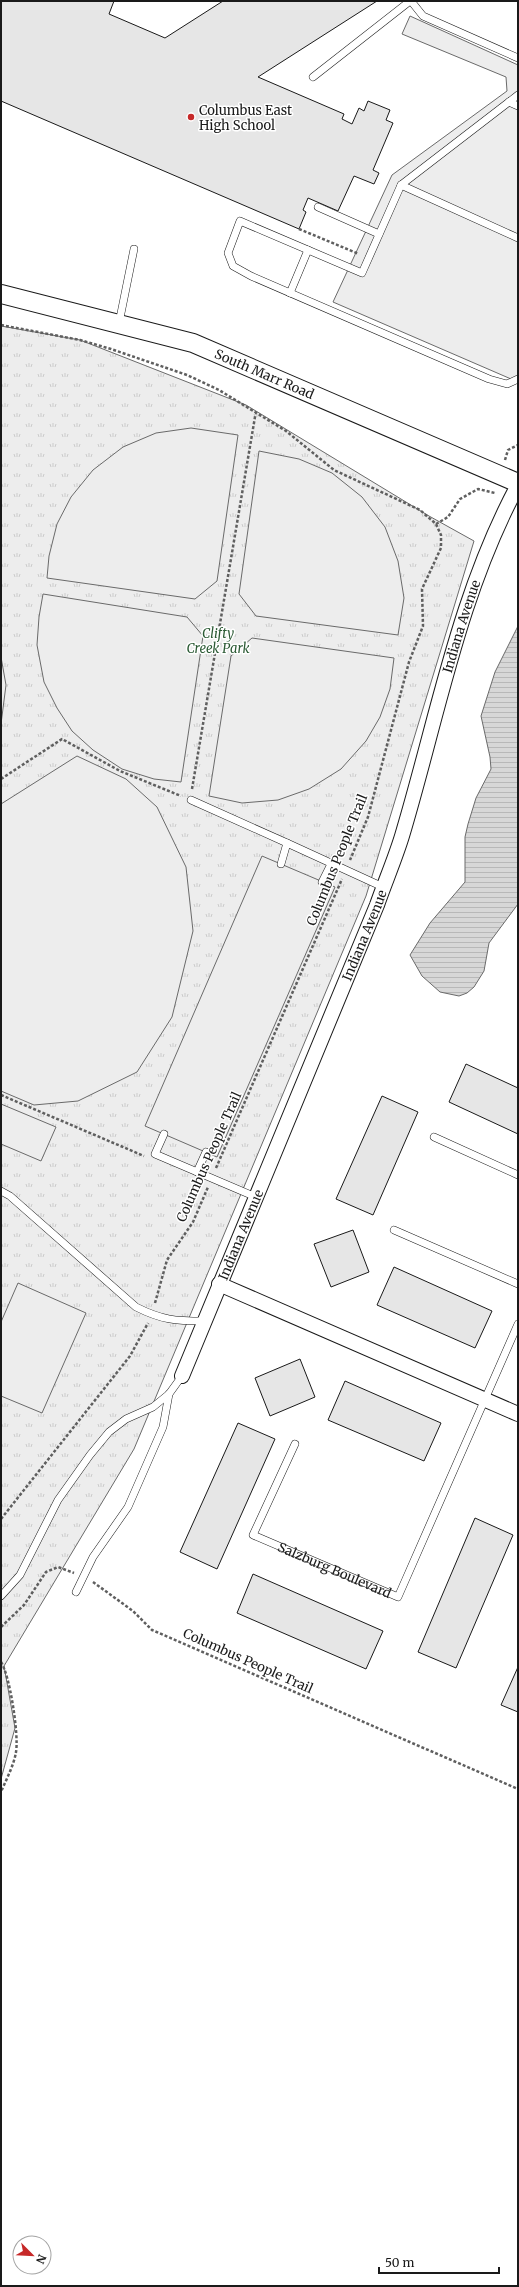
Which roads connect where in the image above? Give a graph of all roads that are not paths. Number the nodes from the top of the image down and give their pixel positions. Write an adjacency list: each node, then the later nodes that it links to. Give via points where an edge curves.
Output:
1 (410, 1): 2 (lane, via 423,16); 3 (lane)
2 (518, 58)
3 (313, 77)
4 (518, 95): 5 (lane)
5 (509, 102): 6 (lane); 7 (lane)
6 (518, 106)
7 (401, 184): 9 (lane); 10 (lane)
8 (318, 207): 9 (lane)
9 (379, 234): 12 (lane, via 362,273)
10 (518, 238)
11 (134, 249): 15 (lane)
12 (308, 250): 13 (lane); 13 (lane, via 240,221 228,253 233,266)
13 (290, 293): 16 (lane, via 489,379 507,384)
14 (1, 294): 15 (street, South Marr Road)
15 (119, 323): 17 (street, South Marr Road, via 193,343)
16 (518, 379)
17 (518, 484): 23 (street, Indiana Avenue, via 477,573 455,640 401,837)
18 (191, 800): 19 (lane)
19 (287, 843): 20 (lane); 21 (lane)
20 (281, 864)
21 (331, 864): 22 (lane); 23 (lane)
22 (322, 882)
23 (383, 887): 30 (street, Indiana Avenue)
24 (164, 1134): 27 (lane, via 155,1154)
25 (434, 1137): 28 (lane)
26 (206, 1152): 27 (lane)
27 (197, 1172): 30 (lane)
28 (518, 1175)
29 (1, 1191): 34 (lane, via 10,1196 136,1307 173,1321)
30 (256, 1197): 32 (street, Indiana Avenue)
31 (394, 1230): 33 (lane)
32 (219, 1284): 34 (street, Indiana Avenue); 38 (street)
33 (518, 1284)
34 (204, 1321): 36 (street, Indiana Avenue)
35 (518, 1324): 38 (lane, Salzburg Boulevard)
36 (182, 1376): 37 (lane)
37 (169, 1394): 41 (lane, via 163,1427 128,1507 93,1557); 42 (lane, via 154,1407 126,1419 109,1432 58,1500 20,1575)
38 (484, 1399): 39 (street); 40 (lane, Salzburg Boulevard, via 398,1597 253,1535)
39 (518, 1414)
40 (294, 1444)
41 (76, 1592)
42 (1, 1596)

